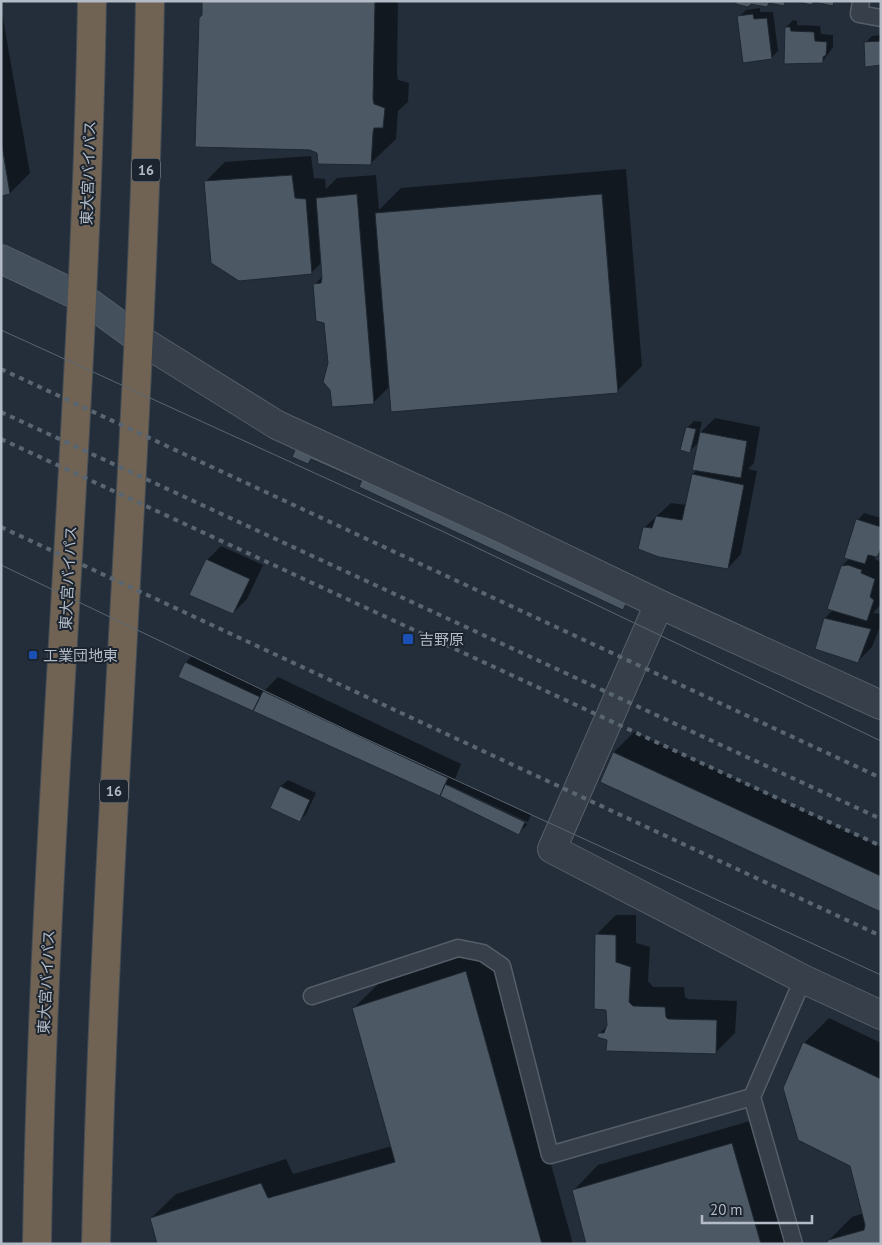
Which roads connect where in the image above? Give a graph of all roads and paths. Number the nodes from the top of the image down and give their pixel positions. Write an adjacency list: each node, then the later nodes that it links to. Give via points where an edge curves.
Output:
1 (92, 1): 6 (highway, 東大宮バイパス)
2 (150, 1): 7 (highway, 16)
3 (861, 1): 4 (lane, via 859,14)
4 (881, 18)
5 (1, 260): 6 (street)
6 (83, 298): 7 (street); 14 (highway, 東大宮バイパス, via 52,832 38,1147)
7 (139, 339): 8 (street, via 277,425); 15 (highway, 16, via 119,678)
8 (659, 604): 9 (street); 10 (street, via 552,849)
9 (881, 705)
10 (803, 979): 12 (street); 13 (lane)
11 (312, 996): 13 (lane, via 458,948 483,952 502,966 550,1155)
12 (881, 1015)
13 (752, 1097): 16 (lane)
14 (37, 1244)
15 (96, 1244)
16 (794, 1244)

